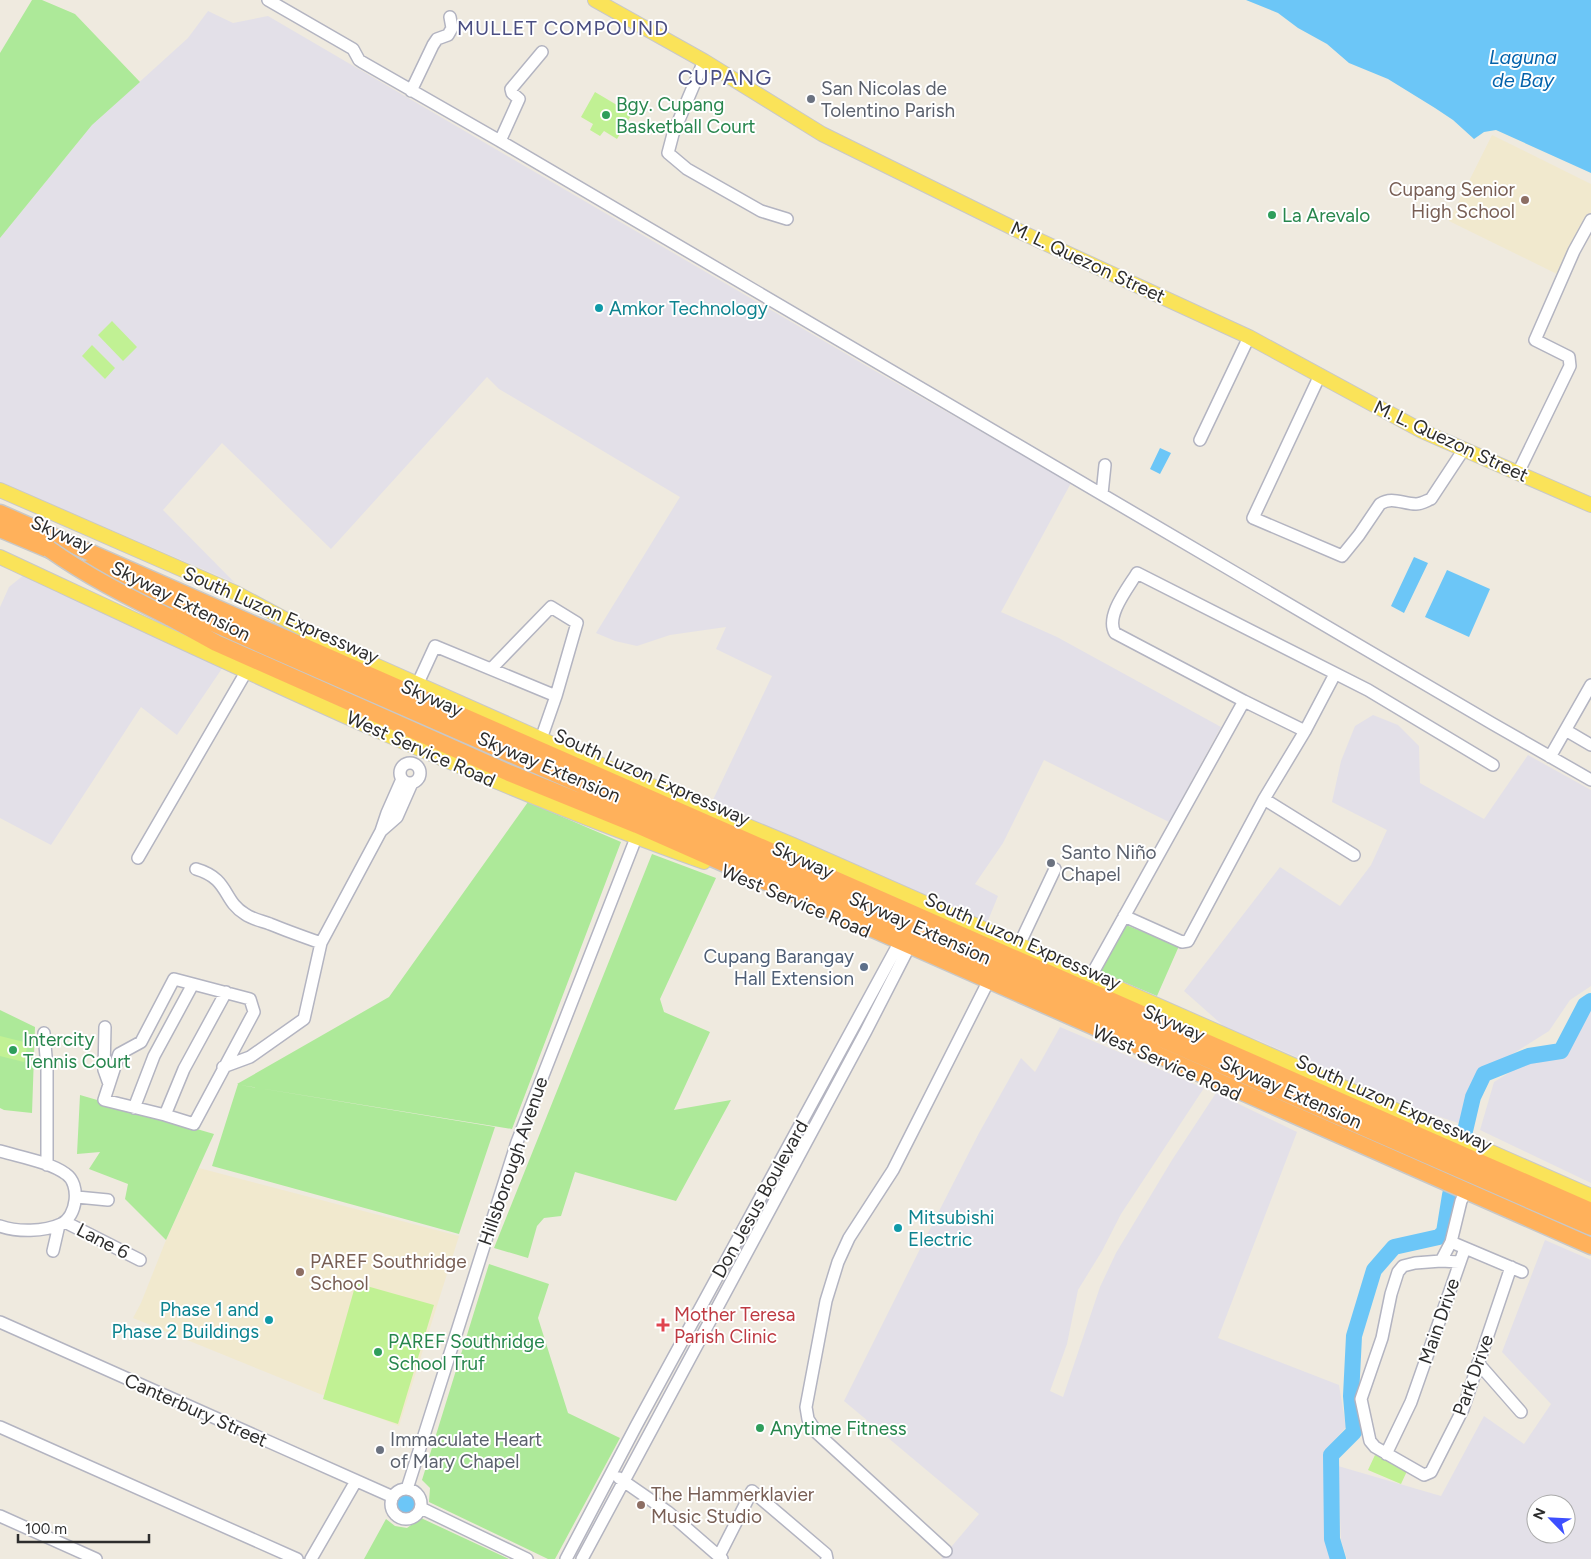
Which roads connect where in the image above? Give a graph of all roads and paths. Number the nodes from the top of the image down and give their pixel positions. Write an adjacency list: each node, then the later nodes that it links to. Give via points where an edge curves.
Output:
1 (268, 0): 6 (street, via 354,49 362,62)
2 (595, 0): 5 (main road, M. L. Quezon Street)
3 (450, 17): 6 (street, via 452,28 448,35 437,39)
4 (542, 52): 7 (street, via 511,89 519,101)
5 (704, 61): 8 (street, via 668,153 687,169 761,211); 10 (main road, M. L. Quezon Street, via 822,134 1023,233)
6 (411, 91): 7 (street)
7 (500, 141): 17 (street)
8 (787, 219)
9 (1591, 220): 15 (street, via 1535,340 1569,357 1570,366)
10 (1249, 337): 11 (main road, M. L. Quezon Street); 12 (street)
11 (1320, 375): 13 (main road, M. L. Quezon Street, via 1422,431); 13 (street, via 1253,518 1342,556 1380,504 1390,500 1416,504 1431,499)
12 (1200, 440)
13 (1464, 449): 15 (main road, M. L. Quezon Street)
14 (1105, 465): 17 (street)
15 (1518, 473): 19 (main road, M. L. Quezon Street)
16 (0, 490): 29 (main road, via 236,593 350,654)
17 (1102, 494): 38 (street)
18 (0, 505): 76 (highway, Skyway Extension)
19 (1591, 505)
20 (0, 513): 69 (highway, South Luzon Expressway)
21 (0, 523): 78 (highway, Skyway)
22 (0, 529): 24 (highway, Skyway)
23 (0, 538): 72 (highway, South Luzon Expressway)
24 (49, 549): 81 (highway, Skyway, bridge); 85 (highway, Skyway Extension, bridge, via 103,584 216,643 509,773 655,833)
25 (0, 558): 27 (main road, West Service Road)
26 (491, 670): 29 (street, via 435,646); 31 (street); 31 (street, via 551,607 577,623)
27 (246, 672): 37 (main road, West Service Road); 46 (street)
28 (1336, 674): 32 (street, via 1136,573 1113,615 1115,633); 33 (street); 40 (street)
29 (418, 683): 35 (main road)
30 (1591, 685): 34 (street)
31 (556, 696): 35 (street)
32 (1244, 701): 33 (street); 49 (street)
33 (1305, 731): 43 (street)
34 (1567, 731): 36 (street); 38 (street)
35 (541, 739): 51 (main road, via 694,802)
36 (1591, 745)
37 (420, 750): 39 (street); 44 (main road, West Service Road)
38 (1550, 757): 41 (street)
39 (414, 763): 42 (street, via 421,774 418,780); 42 (street, via 403,765 400,770)
40 (1493, 765)
41 (1591, 780)
42 (408, 784): 50 (street, via 387,813 381,831)
43 (1264, 799): 45 (street); 49 (street, via 1188,941 1182,942)
44 (636, 838): 52 (main road, West Service Road, via 729,871); 98 (street, Hillsborough Avenue, via 517,1142)
45 (1354, 855)
46 (138, 858)
47 (196, 869): 50 (street, via 214,876 233,904 246,915)
48 (1055, 869): 51 (street)
49 (1124, 916): 53 (street)
50 (321, 943): 62 (street, via 304,1019)
51 (1019, 945): 53 (main road)
52 (903, 947): 55 (main road, West Service Road); 66 (street, Don Jesus Boulevard); 68 (street, Don Jesus Boulevard)
53 (1091, 976): 69 (main road)
54 (193, 984): 56 (street); 61 (street, via 174,979 141,1042); 65 (street, via 154,1056)
55 (986, 984): 72 (main road, West Service Road); 104 (street, via 893,1170 849,1238 838,1262 826,1301 806,1407 808,1419 817,1433)
56 (226, 992): 59 (street, via 250,999 254,1012); 67 (street, via 184,1069)
57 (105, 1026): 60 (street)
58 (45, 1036): 71 (street)
59 (240, 1042): 62 (street); 63 (street)
60 (105, 1050): 61 (street); 64 (street, via 104,1070)
61 (119, 1054): 64 (street)
62 (250, 1057): 63 (street)
63 (223, 1067): 67 (street, via 194,1124)
64 (109, 1084): 65 (street, via 104,1100)
65 (134, 1108): 67 (street)
66 (807, 1112): 68 (street); 95 (street, Don Jesus Boulevard)
67 (165, 1115)
68 (818, 1119): 97 (street, Don Jesus Boulevard)
69 (1461, 1147): 73 (main road); 77 (highway, South Luzon Expressway)
70 (0, 1151): 71 (street)
71 (47, 1165): 74 (street, via 71,1178)
72 (1456, 1183): 82 (highway, South Luzon Expressway); 83 (street, via 1461,1201); 85 (main road, West Service Road)
73 (1591, 1196)
74 (77, 1197): 75 (street); 79 (street)
75 (108, 1200)
76 (1591, 1201)
77 (1591, 1211)
78 (1591, 1220)
79 (62, 1224): 80 (street, via 25,1231); 86 (street); 87 (street, Lane 6)
80 (0, 1226)
81 (1591, 1227)
82 (1591, 1232)
83 (1451, 1242): 84 (street); 88 (street)
84 (1465, 1248): 89 (street, Main Drive); 91 (street, Park Drive, via 1517,1269)
85 (1591, 1248)
86 (53, 1251)
87 (140, 1260)
88 (1441, 1261): 89 (street); 94 (street, via 1414,1263 1403,1266 1398,1272 1382,1338 1361,1399 1370,1441)
89 (1459, 1262): 94 (street, Main Drive, via 1411,1402)
90 (0, 1322): 96 (street, Canterbury Street)
91 (1478, 1363): 92 (street); 94 (street, Park Drive, via 1463,1409 1431,1472 1424,1474)
92 (1521, 1412)
93 (0, 1427): 107 (street)
94 (1386, 1454)
95 (611, 1473): 97 (street); 102 (street, Don Jesus Boulevard)
96 (356, 1481): 99 (street, Canterbury Street); 108 (street)
97 (624, 1481): 103 (street, Don Jesus Boulevard); 105 (street, via 668,1512)
98 (407, 1489): 99 (street, via 398,1491); 100 (street, via 420,1497)
99 (393, 1497): 100 (street, via 393,1512 400,1518 411,1519)
100 (421, 1508): 109 (street)
101 (0, 1516): 106 (street)
102 (577, 1536): 103 (street); 110 (street, Don Jesus Boulevard)
103 (590, 1543): 111 (street, Don Jesus Boulevard)
104 (946, 1551)
105 (721, 1558): 112 (street, via 752,1491 826,1554)
106 (96, 1559)
107 (297, 1559)
108 (312, 1559)
109 (527, 1559)
110 (566, 1559)
111 (582, 1559)
112 (827, 1559)

